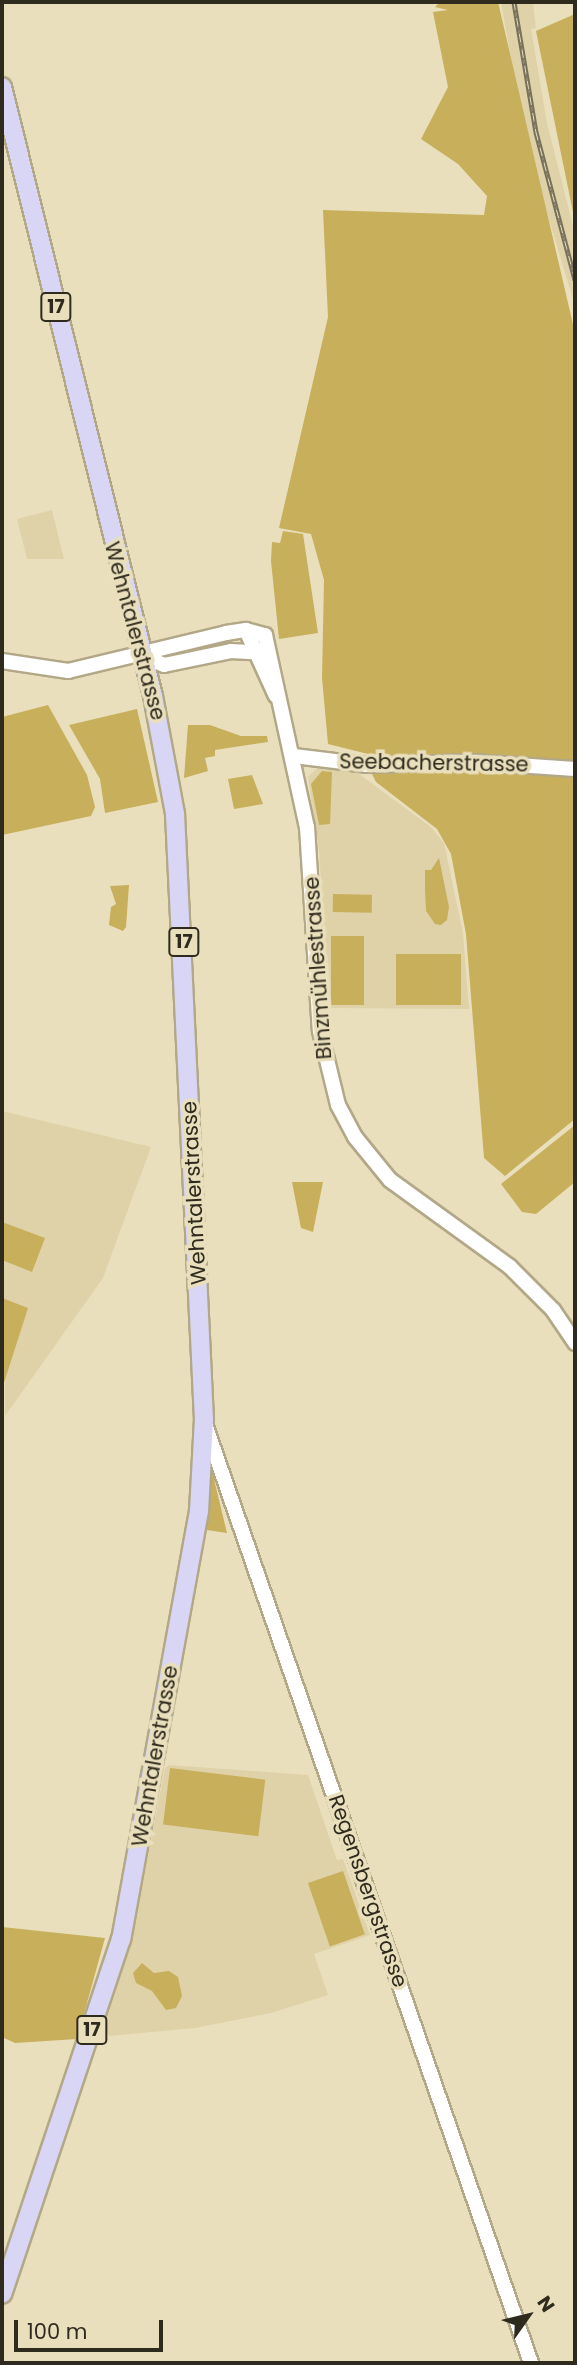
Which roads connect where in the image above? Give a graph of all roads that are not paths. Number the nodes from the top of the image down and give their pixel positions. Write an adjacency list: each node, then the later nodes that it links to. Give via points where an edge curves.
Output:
1 (2, 87): 5 (main road, Wehntalerstrasse / 17)
2 (246, 630): 3 (street); 4 (street, Binzmühlestrasse); 5 (street)
3 (265, 635): 4 (street); 7 (street, Binzmühlestrasse)
4 (253, 652): 5 (street, via 231,651 164,665); 7 (street, Binzmühlestrasse)
5 (143, 656): 6 (street, via 68,671); 11 (main road, Wehntalerstrasse / 17, via 163,740 181,873)
6 (2, 661)
7 (279, 701): 8 (street, Binzmühlestrasse)
8 (294, 756): 9 (street, Seebacherstrasse, via 368,765 473,762); 10 (street, Binzmühlestrasse, via 307,827 324,1059 342,1113 355,1138 390,1180 510,1267 553,1310)
9 (575, 769)
10 (575, 1343)
11 (204, 1419): 12 (main road, Wehntalerstrasse / 17, via 199,1511 121,1939); 13 (street, Regensbergstrasse)
12 (2, 2294)
13 (531, 2363)

